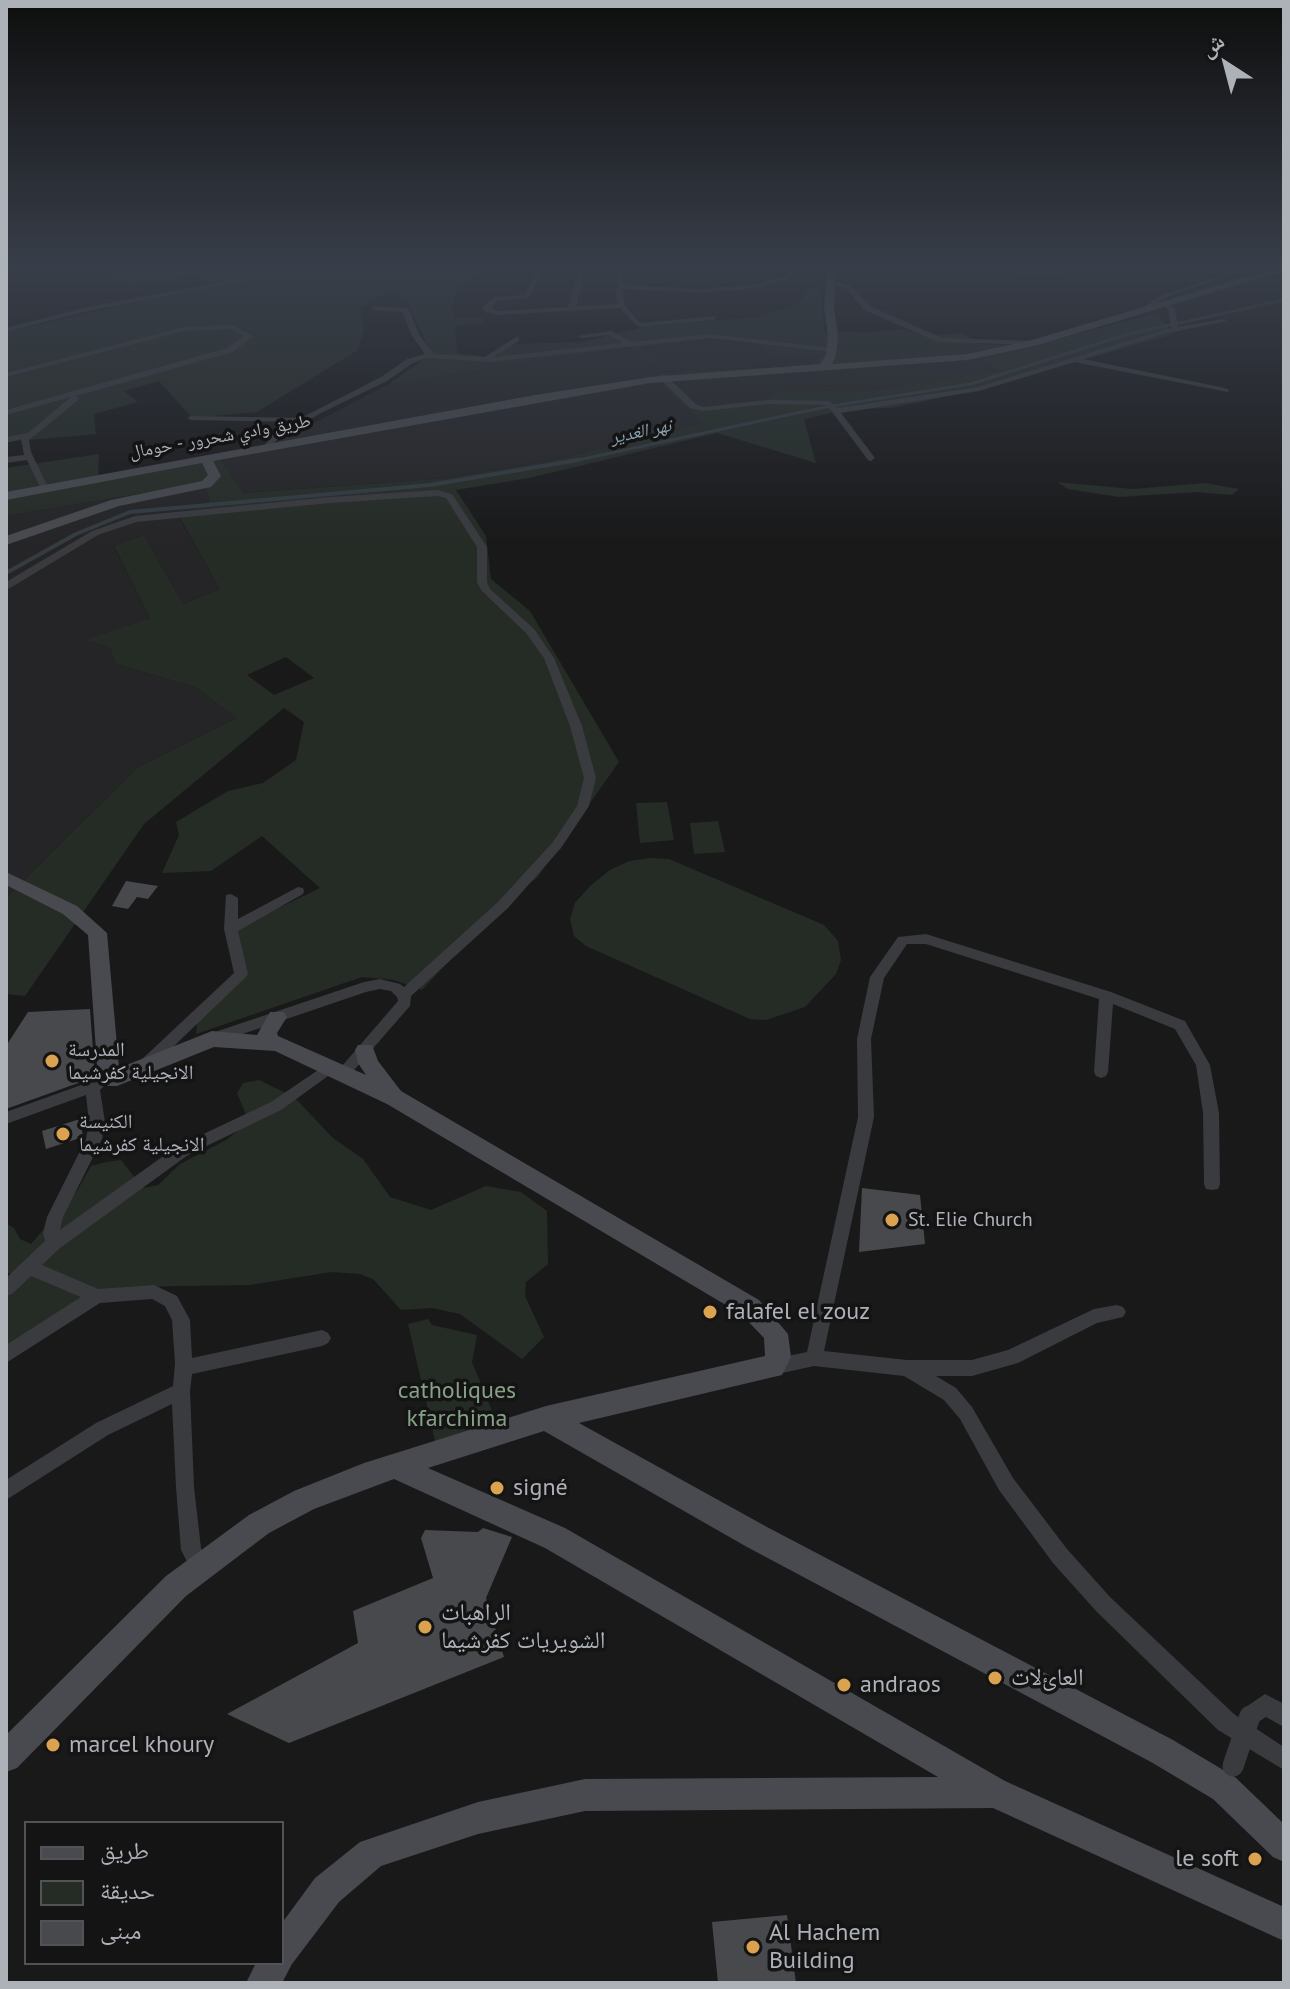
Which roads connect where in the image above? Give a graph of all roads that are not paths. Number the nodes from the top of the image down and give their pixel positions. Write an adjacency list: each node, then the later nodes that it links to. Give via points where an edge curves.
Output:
1 (65, 360): 11 (street)
2 (196, 360): 14 (street)
3 (415, 360): 18 (street)
4 (827, 360): 9 (street)
5 (859, 360): 8 (street)
6 (952, 360): 8 (street)
7 (1075, 360): 13 (street); 15 (street, via 979,389)
8 (874, 365): 9 (street); 10 (street)
9 (824, 367): 10 (street)
10 (799, 369): 12 (street, طريق وادي شحرور - حومال)
11 (6, 375)
12 (662, 378): 15 (street, via 703,409 782,402); 21 (street, طريق وادي شحرور - حومال)
13 (1225, 390)
14 (79, 394): 16 (street); 19 (street)
15 (834, 408): 24 (street)
16 (6, 413)
17 (191, 418): 18 (street)
18 (301, 420): 21 (street)
19 (28, 435): 20 (street); 22 (street, via 24,445)
20 (6, 440)
21 (267, 447): 23 (street, طريق وادي شحرور - حومال)
22 (29, 457): 25 (street); 27 (street)
23 (205, 458): 26 (street, طريق وادي شحرور - حومال); 28 (street, via 213,480)
24 (871, 458)
25 (6, 460)
26 (185, 462): 27 (street, طريق وادي شحرور - حومال); 28 (street, via 195,480)
27 (45, 489): 29 (street, طريق وادي شحرور - حومال)
28 (160, 494): 30 (street, via 102,507)
29 (6, 496)
30 (6, 541)
31 (6, 586): 36 (street, via 95,533 135,519 330,500 449,496 482,547 486,590 530,631 549,658 590,778 583,806 557,845 503,905)
32 (6, 878): 45 (street, via 70,910 97,933)
33 (298, 891): 35 (street)
34 (231, 898): 35 (street)
35 (231, 929): 42 (street, via 241,974)
36 (404, 995): 38 (street, via 387,984 372,985); 41 (street, via 405,1002)
37 (1106, 996): 44 (street); 48 (street, via 1173,1020 1186,1034 1203,1065 1211,1113); 56 (street, via 926,939 910,938 895,947 877,977 864,1039 866,1117)
38 (277, 1017): 39 (street); 40 (street, via 266,1032)
39 (212, 1039): 40 (street); 42 (street)
40 (269, 1042): 43 (street)
41 (365, 1050): 43 (street); 46 (street, via 368,1063)
42 (145, 1065): 45 (street)
43 (336, 1070): 46 (street); 49 (street, via 182,1151)
44 (1101, 1072)
45 (100, 1083): 47 (street); 49 (street, via 94,1139 55,1217)
46 (395, 1098): 57 (street, via 750,1307 776,1334 778,1357)
47 (6, 1118)
48 (1212, 1184)
49 (54, 1243): 50 (street)
50 (30, 1268): 51 (street); 52 (street)
51 (6, 1289)
52 (97, 1296): 55 (street); 58 (street, via 154,1292 171,1301 181,1320)
53 (1117, 1312): 59 (street, via 1094,1316 986,1366)
54 (322, 1338): 58 (street)
55 (6, 1355)
56 (814, 1358): 57 (street); 59 (street)
57 (773, 1367): 61 (street)
58 (184, 1368): 60 (street)
59 (907, 1368): 68 (street, via 950,1394 966,1413 1006,1484 1103,1604 1226,1722)
60 (181, 1391): 63 (street, via 102,1429); 64 (street, via 191,1550)
61 (546, 1418): 62 (street); 70 (street, via 1045,1689)
62 (394, 1466): 64 (street, via 304,1500); 71 (street, via 555,1538)
63 (6, 1491)
64 (200, 1566): 66 (street)
65 (1284, 1716): 70 (street, bridge, via 1265,1705 1250,1716)
66 (43, 1723): 67 (street); 69 (street)
67 (6, 1757)
68 (1284, 1759)
69 (6, 1774)
70 (1228, 1777): 72 (street)
71 (994, 1792): 73 (street); 74 (street, via 585,1795 478,1818 371,1853 327,1890)
72 (1284, 1846)
73 (1281, 1919)
74 (284, 1948)
75 (274, 1965): 76 (street)
76 (263, 1983)

